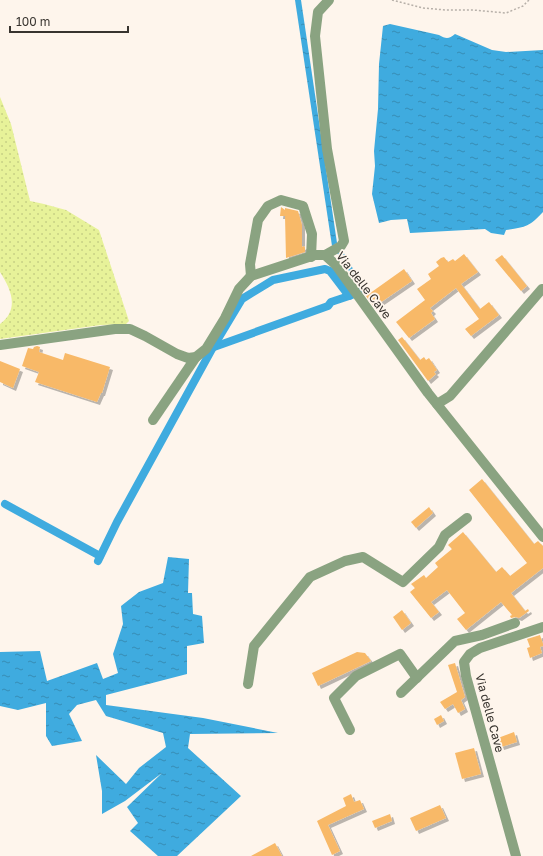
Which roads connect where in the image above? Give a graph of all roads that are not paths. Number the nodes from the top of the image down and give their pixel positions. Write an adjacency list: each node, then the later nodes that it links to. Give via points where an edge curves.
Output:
1 (329, 0): 2 (street, via 318,12 315,36 327,148 344,241 341,246)
2 (325, 255): 3 (street, Via delle Cave); 8 (street, Via delle Cave, via 336,265)
3 (311, 257): 4 (street, Via delle Cave); 4 (street, via 312,234 303,206 281,200 268,206 258,220 250,264)
4 (251, 276): 7 (street, via 239,289 206,349)
5 (542, 289): 8 (street, via 450,396)
6 (0, 345): 7 (street, via 115,329 130,330 177,354 188,358)
7 (196, 357): 9 (street)
8 (437, 404): 11 (street, Via delle Cave)
9 (153, 420)
10 (467, 518): 15 (street, via 445,535 439,547 403,582 363,557 345,561 310,577 254,646)
11 (543, 537)
12 (515, 623): 14 (street, via 482,635 455,641)
13 (543, 627): 18 (street, Via delle Cave, via 480,648 470,654 464,662)
14 (417, 678): 16 (street); 17 (street, via 400,654 356,676 334,698)
15 (248, 684)
16 (401, 693)
17 (350, 730)
18 (516, 856)

